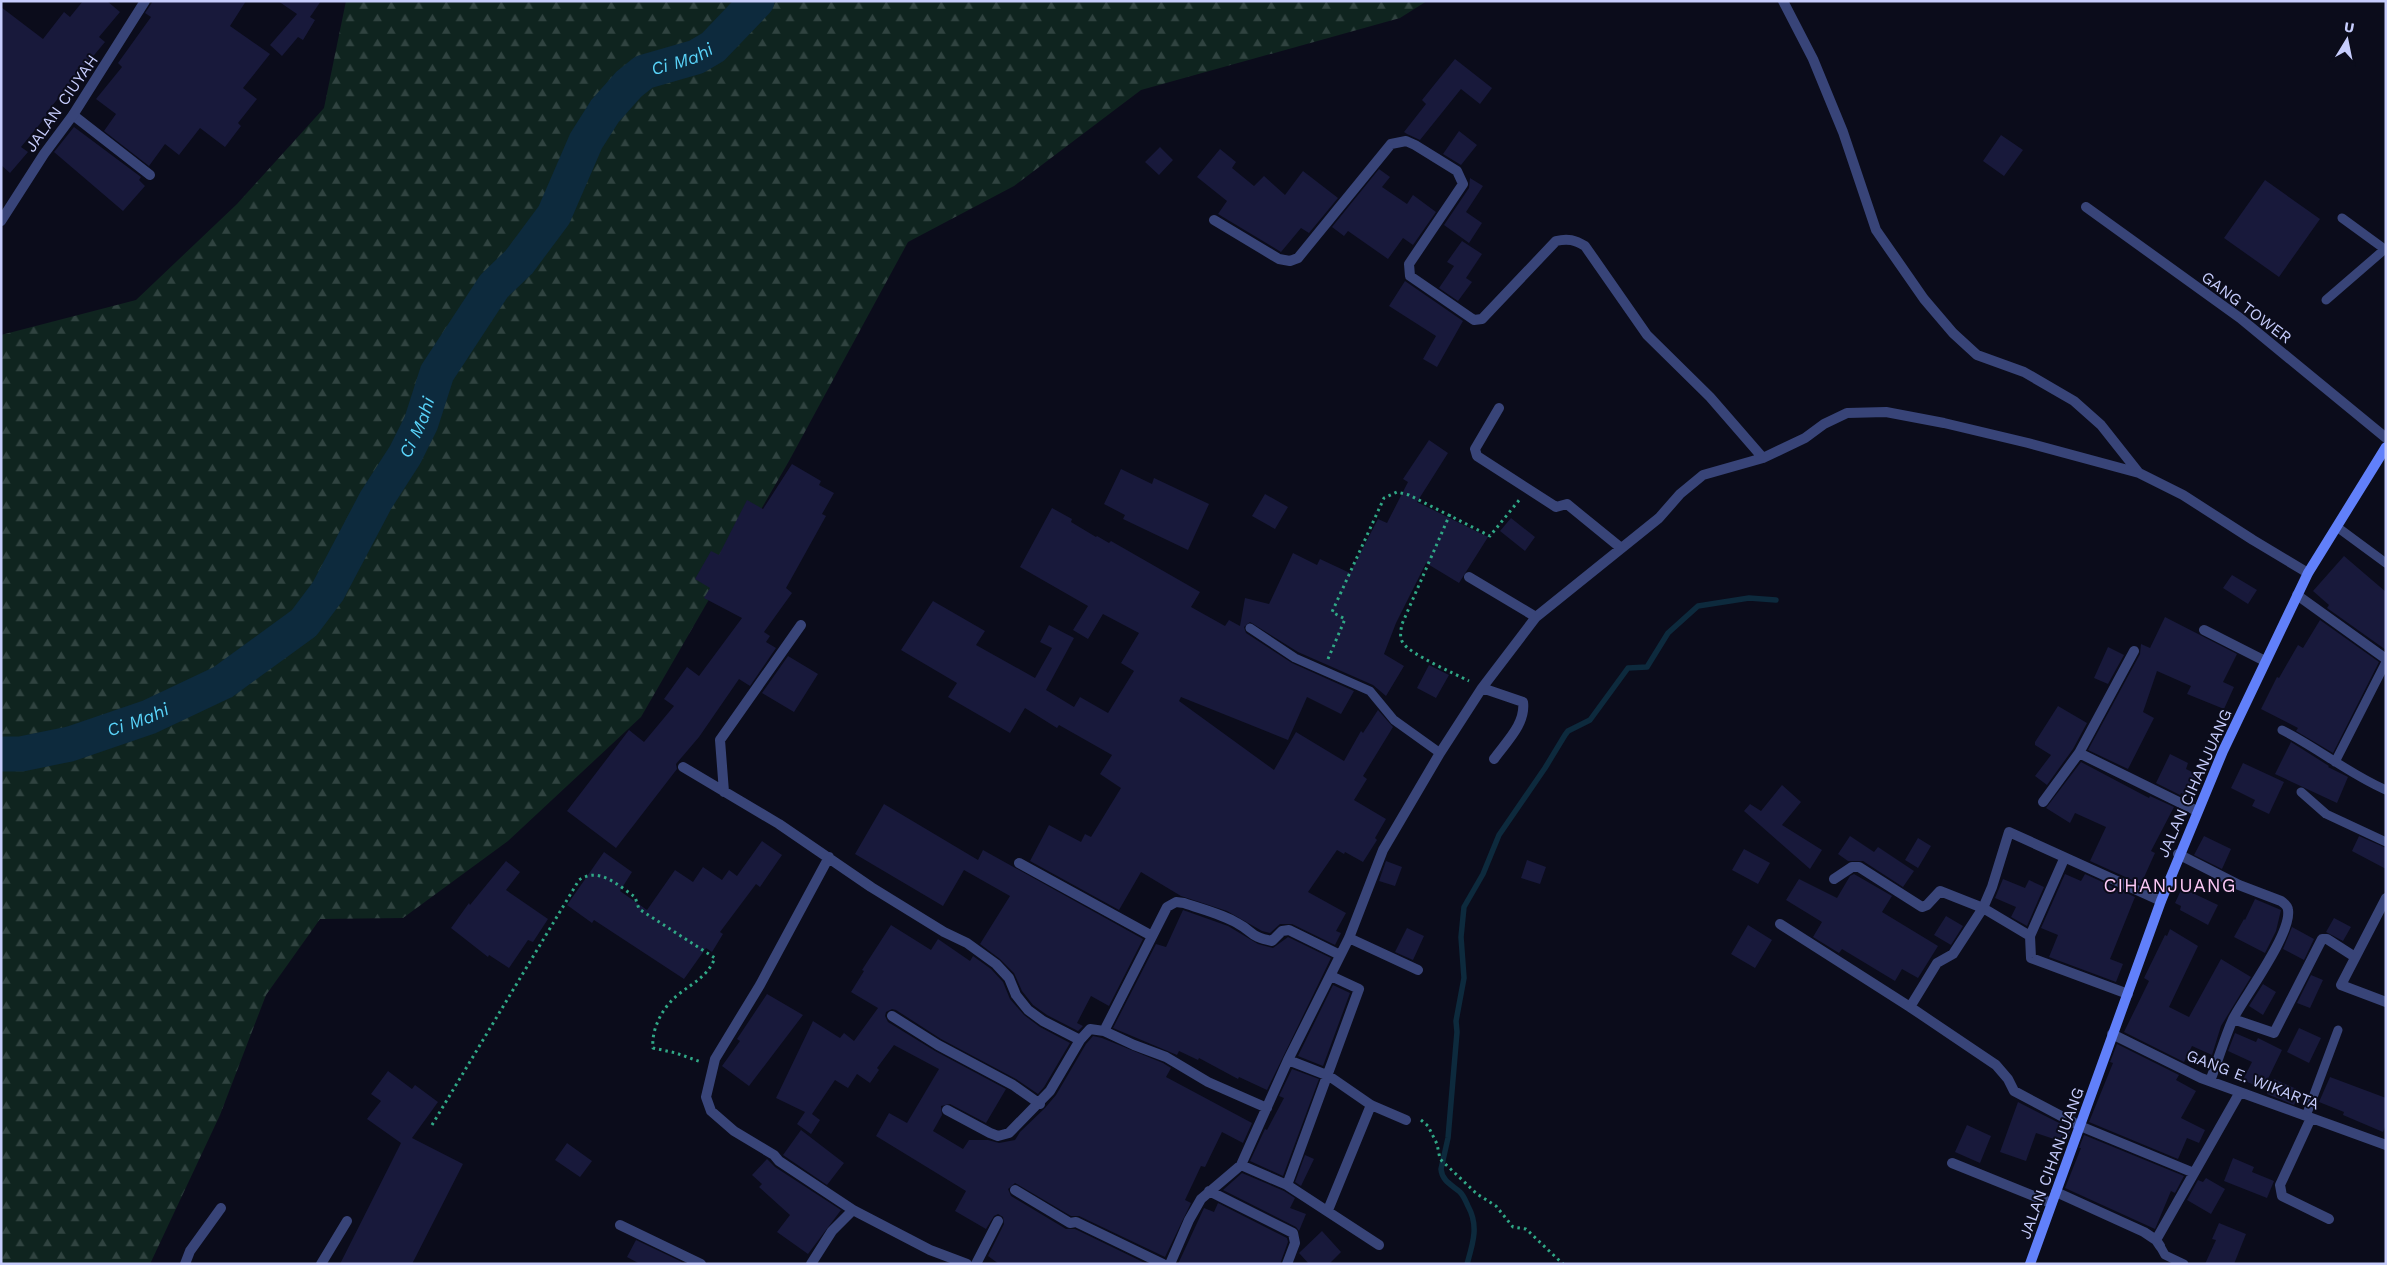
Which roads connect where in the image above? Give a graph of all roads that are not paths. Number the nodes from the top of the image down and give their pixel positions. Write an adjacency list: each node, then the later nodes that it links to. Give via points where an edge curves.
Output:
1 (146, 1): 3 (street, JALAN CIUYAH)
2 (1783, 1): 15 (street, via 1813,59 1843,132 1876,230 1924,299 1976,355 2024,372 2074,401 2101,425)
3 (73, 116): 4 (street); 8 (street, JALAN CIUYAH)
4 (150, 174)
5 (2086, 207): 12 (street, GANG TOWER, via 2240,318)
6 (2342, 218): 9 (lane)
7 (1214, 220): 14 (street, via 1279,259 1290,261 1298,258 1391,144 1406,141 1457,171 1463,184 1409,264 1410,276 1474,320 1482,319 1556,241 1576,240 1585,246 1647,335 1710,396)
8 (1, 221)
9 (2385, 250): 10 (lane)
10 (2326, 300)
11 (1498, 408): 17 (street, via 1475,449 1478,456 1556,507 1567,504)
12 (2386, 438)
13 (2386, 447): 16 (main road, JALAN CIHANJUANG)
14 (1762, 458): 15 (street, via 1847,413 1886,412 2028,443); 17 (street, via 1703,475 1659,518)
15 (2140, 473): 19 (street, via 2183,495)
16 (2337, 527): 18 (lane); 19 (main road, JALAN CIHANJUANG)
17 (1621, 548): 22 (street)
18 (2386, 563)
19 (2308, 574): 21 (main road, JALAN CIHANJUANG)
20 (1469, 577): 22 (street)
21 (2297, 595): 27 (street); 28 (main road, JALAN CIHANJUANG)
22 (1536, 617): 29 (street)
23 (801, 625): 37 (street, via 720,740)
24 (1250, 628): 31 (lane, via 1294,658 1370,692 1394,720)
25 (2204, 630): 28 (street)
26 (2134, 651): 32 (street)
27 (2386, 660): 34 (lane)
28 (2265, 661): 40 (main road, JALAN CIHANJUANG)
29 (1482, 688): 31 (street); 33 (street, via 1523,702 1521,721)
30 (2282, 730): 34 (lane)
31 (1440, 753): 53 (street, via 1383,850)
32 (2079, 753): 39 (street); 40 (street)
33 (1494, 759)
34 (2335, 762): 36 (lane)
35 (683, 767): 37 (street)
36 (2386, 790)
37 (724, 792): 43 (street)
38 (2301, 792): 41 (lane, via 2326,814)
39 (2043, 802)
40 (2197, 811): 42 (main road, JALAN CIHANJUANG)
41 (2386, 842)
42 (2178, 854): 48 (main road, JALAN CIHANJUANG); 62 (street, via 2281,901 2288,909 2273,954)
43 (829, 857): 66 (street, via 871,887 996,964 1010,978 1016,995 1028,1010); 88 (street, via 760,985 715,1058 706,1097 711,1111 734,1131 774,1154 779,1161)
44 (2064, 859): 48 (street); 49 (street, via 2009,832); 52 (street)
45 (1019, 863): 51 (street)
46 (1834, 879): 49 (street, via 1852,867 1859,867 1922,907 1940,891)
47 (2386, 898): 55 (street)
48 (2161, 901): 58 (main road, JALAN CIHANJUANG)
49 (1983, 908): 52 (street); 60 (street, via 1953,954 1937,963)
50 (1780, 924): 60 (street)
51 (1152, 936): 54 (street, via 1167,907 1176,902 1238,923 1260,939 1272,941 1282,930 1289,930); 64 (street)
52 (2030, 936): 58 (street, via 2031,958)
53 (1349, 938): 54 (street); 56 (street)
54 (1340, 955): 57 (street)
55 (2355, 957): 59 (street, via 2340,985); 62 (street, via 2327,939 2322,940 2272,1034)
56 (1418, 970)
57 (1331, 976): 67 (street); 68 (street, via 1359,989)
58 (2128, 994): 65 (main road, JALAN CIHANJUANG)
59 (2386, 1002)
60 (1910, 1007): 77 (street, via 1996,1065 2014,1091)
61 (892, 1016): 71 (street, via 938,1046 1013,1084)
62 (2234, 1020): 69 (street)
63 (2338, 1030): 75 (lane)
64 (1104, 1031): 66 (street, via 1090,1029); 73 (street, via 1166,1057 1208,1082)
65 (2112, 1034): 69 (street, GANG E. WIKARTA); 77 (main road, JALAN CIHANJUANG)
66 (1080, 1040): 71 (street)
67 (1288, 1060): 68 (street); 73 (street)
68 (1329, 1076): 72 (street); 82 (street)
69 (2210, 1081): 70 (street, GANG E. WIKARTA)
70 (2240, 1092): 75 (street, GANG E. WIKARTA); 81 (street)
71 (1040, 1104): 74 (street, via 1009,1132 998,1136)
72 (1371, 1106): 76 (street); 89 (street)
73 (1267, 1108): 80 (street)
74 (947, 1110)
75 (2308, 1117): 78 (street, GANG E. WIKARTA); 90 (street, via 2280,1192 2282,1196)
76 (1406, 1120)
77 (2080, 1126): 81 (street); 85 (main road, JALAN CIHANJUANG)
78 (2386, 1144)
79 (1952, 1163): 86 (street)
80 (1241, 1165): 82 (street); 84 (street)
81 (2194, 1173): 95 (street)
82 (1287, 1185): 89 (street)
83 (1015, 1190): 102 (street, via 1070,1223 1076,1222)
84 (1210, 1191): 103 (street, via 1201,1199 1189,1220); 104 (street, via 1293,1233 1295,1243)
85 (2056, 1192): 86 (main road, JALAN CIHANJUANG); 95 (street, via 2144,1232)
86 (2051, 1203): 105 (main road, JALAN CIHANJUANG)
87 (221, 1208): 96 (street, via 190,1251)
88 (853, 1210): 99 (street, via 832,1231); 100 (street, via 930,1250)
89 (1328, 1210): 94 (street)
90 (2329, 1219)
91 (347, 1221): 97 (street)
92 (998, 1221): 101 (street)
93 (620, 1224): 98 (street)
94 (1379, 1245)
95 (2160, 1251): 106 (lane)
96 (185, 1264)
97 (321, 1264)
98 (701, 1264)
99 (810, 1264)
100 (968, 1264)
101 (976, 1264)
102 (1163, 1264)
103 (1170, 1264)
104 (1287, 1264)
105 (2030, 1264)
106 (2184, 1264)

